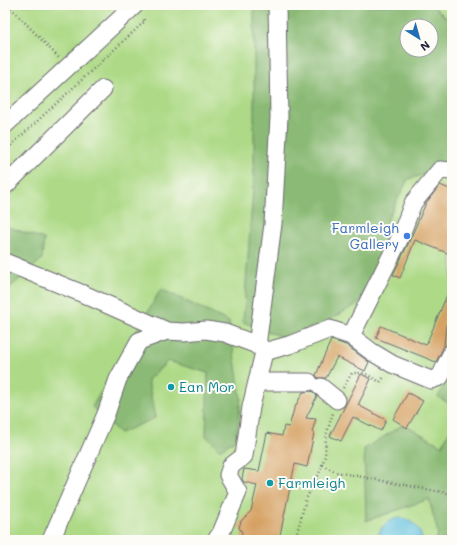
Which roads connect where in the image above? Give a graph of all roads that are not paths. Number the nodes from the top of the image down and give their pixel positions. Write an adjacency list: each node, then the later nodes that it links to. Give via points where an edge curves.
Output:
1 (277, 5): 10 (lane, via 279,117 273,224)
2 (133, 7): 4 (lane)
3 (103, 89): 6 (lane)
4 (5, 125)
5 (452, 171): 9 (lane, via 440,170 413,203 399,240)
6 (5, 186)
7 (5, 262): 8 (lane)
8 (166, 331): 10 (lane, via 206,330 225,333); 14 (lane, via 139,340 133,350 118,379 106,414)
9 (351, 336): 10 (lane, via 330,329 289,345); 11 (lane, via 392,364 431,380 440,377)
10 (261, 349): 12 (lane)
11 (452, 352)
12 (257, 382): 13 (lane, via 315,384); 15 (lane, via 244,456 231,466 228,475 238,492)
13 (337, 400)
14 (51, 540)
15 (216, 540)

